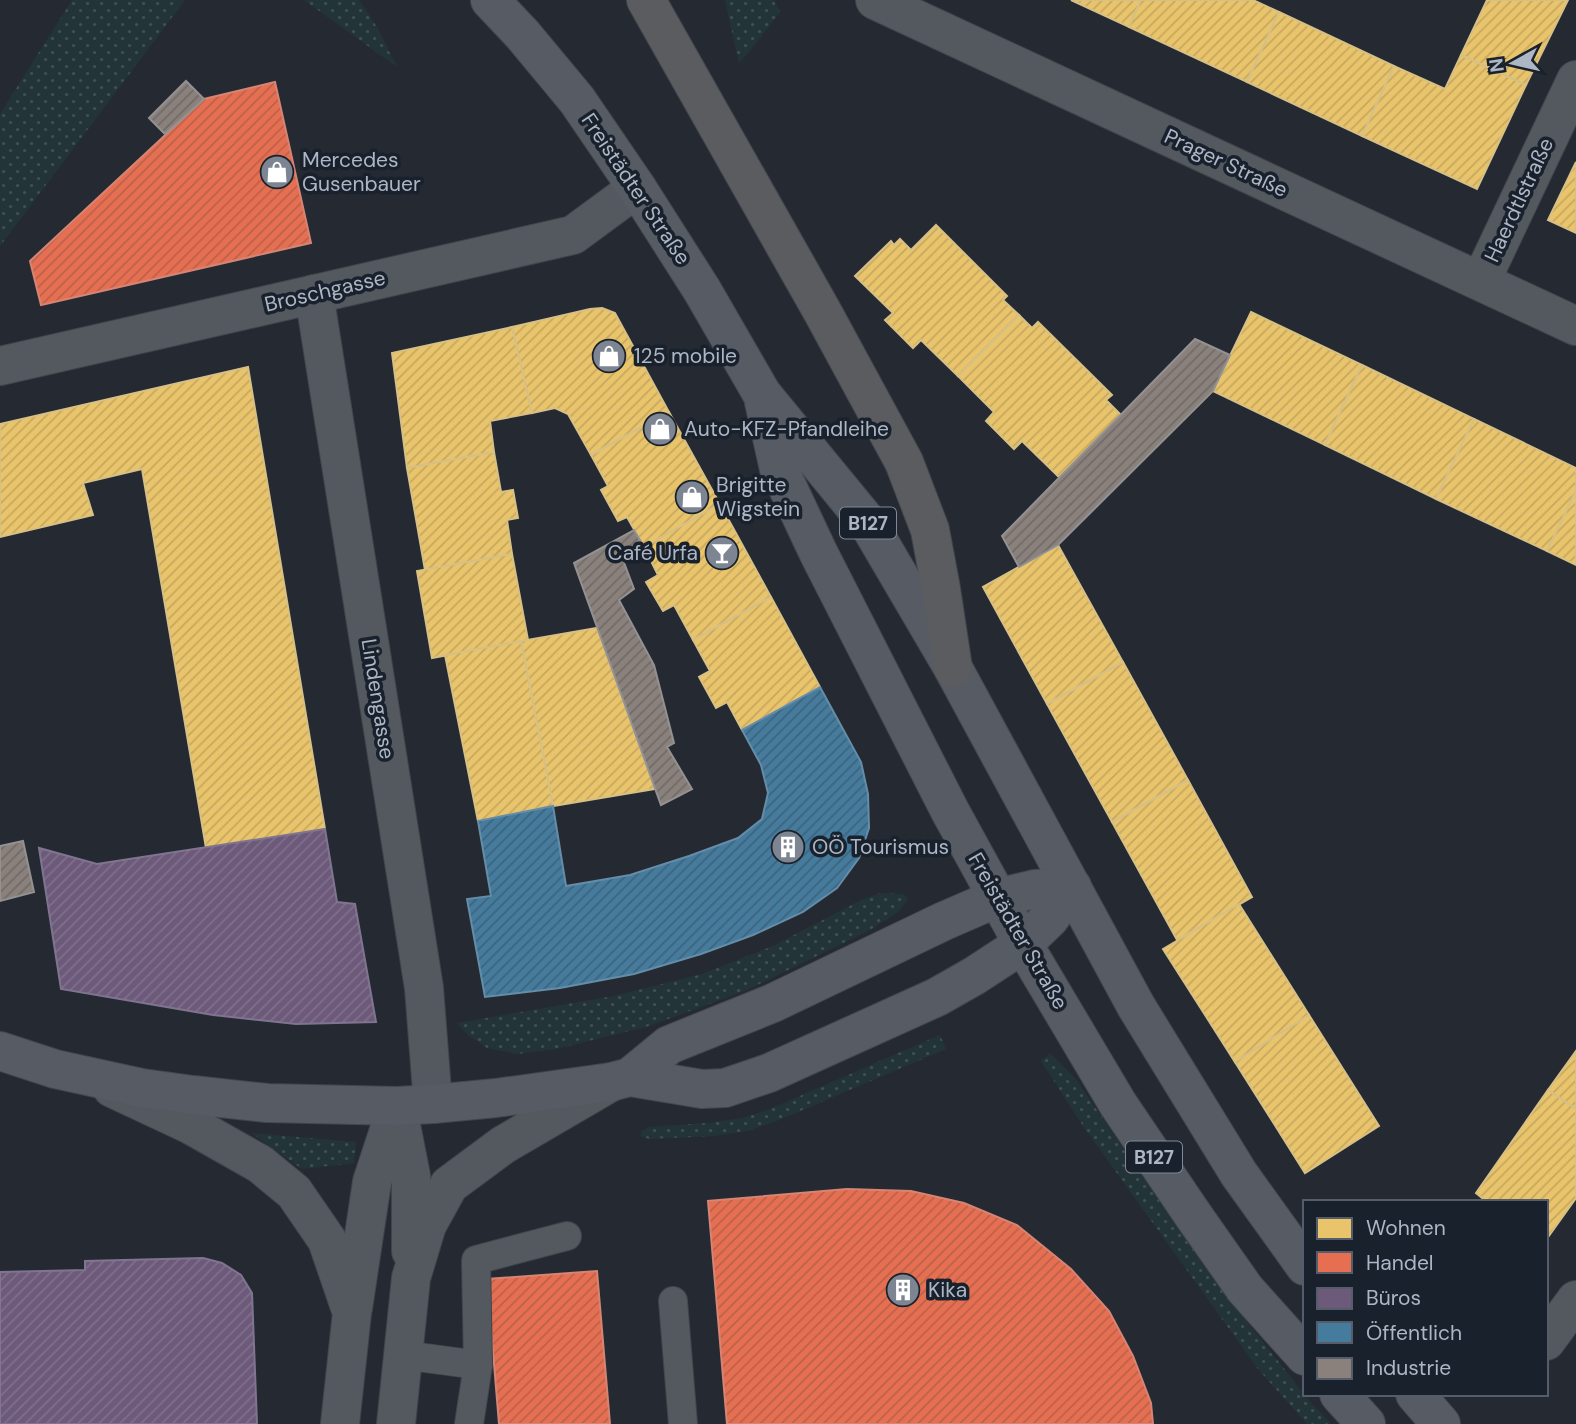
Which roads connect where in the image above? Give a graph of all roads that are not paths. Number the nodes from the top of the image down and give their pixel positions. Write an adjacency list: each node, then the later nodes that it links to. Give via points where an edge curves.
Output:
1 (490, 0): 7 (main road, Freistädter Straße / B127, via 577,100)
2 (646, 0): 5 (highway)
3 (674, 0): 5 (highway)
4 (875, 0): 8 (street, Prager Straße)
5 (682, 62): 13 (highway, via 904,462 930,530)
6 (1576, 80): 8 (street, Haerdtlstraße)
7 (637, 188): 9 (street, Broschgasse, via 573,235); 12 (main road, Freistädter Straße / B127)
8 (1480, 281): 10 (street, Prager Straße)
9 (314, 294): 11 (street, Broschgasse); 20 (street, Lindengasse, via 424,988)
10 (1576, 326)
11 (0, 366)
12 (762, 394): 13 (main road, Freistädter Straße / B127, via 868,523); 15 (main road, Freistädter Straße / B127, via 779,469)
13 (953, 668): 14 (main road, Freistädter Straße / B127)
14 (1072, 887): 15 (main road); 16 (main road, via 1050,918); 22 (main road, Freistädter Straße / B127, via 1136,1006 1239,1174)
15 (997, 898): 16 (main road, Freistädter Straße / B127); 19 (main road, via 773,1003 668,1045)
16 (1023, 944): 19 (main road, via 937,997 769,1073 702,1089); 28 (main road, Freistädter Straße / B127, via 1118,1104 1193,1215 1245,1289)
17 (0, 1051): 18 (main road)
18 (91, 1078): 20 (main road, via 267,1102); 26 (street, Lindengasse, via 191,1125 260,1164 294,1192 327,1240)
19 (620, 1079): 20 (main road); 23 (street, Lindengasse, via 503,1145 449,1185 427,1224)
20 (415, 1105): 23 (street, Lindengasse); 26 (street, Lindengasse, via 373,1182)
21 (567, 1236): 30 (lane, via 476,1260)
22 (1303, 1263)
23 (411, 1278): 29 (street, Lindengasse)
24 (1576, 1300): 27 (street)
25 (673, 1301): 36 (lane)
26 (352, 1313): 33 (street, Lindengasse)
27 (1548, 1338)
28 (1303, 1354)
29 (403, 1355): 30 (lane); 34 (street, Lindengasse)
30 (478, 1365): 35 (lane)
31 (1341, 1396): 37 (main road)
32 (1417, 1396): 38 (main road)
33 (340, 1424)
34 (396, 1424)
35 (469, 1424)
36 (683, 1424)
37 (1366, 1424)
38 (1441, 1424)

